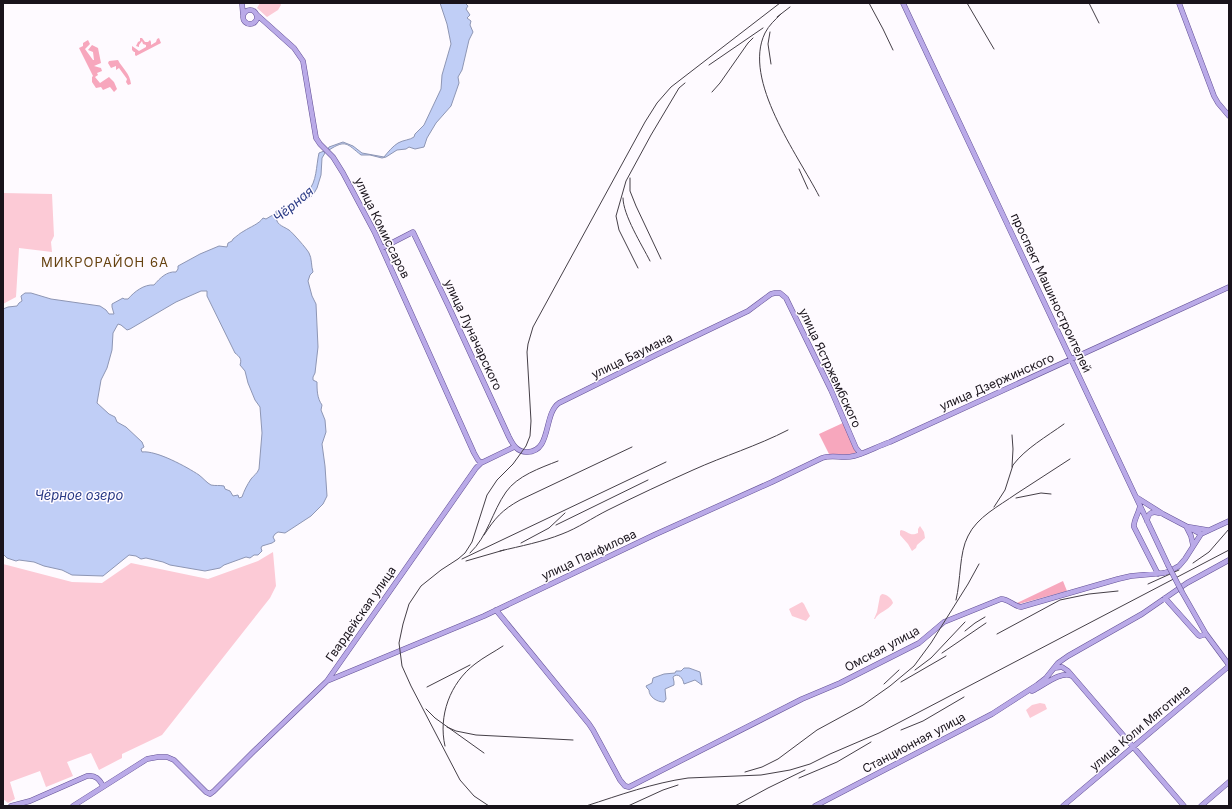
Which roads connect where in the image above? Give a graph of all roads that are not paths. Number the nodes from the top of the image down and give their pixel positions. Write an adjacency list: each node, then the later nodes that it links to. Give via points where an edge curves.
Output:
1 (243, 3): 4 (main road, улица Комиссаров); 5 (main road, улица Комиссаров)
2 (903, 3): 12 (main road, проспект Машиностроителей)
3 (1179, 3): 8 (main road, via 1214,96)
4 (255, 13): 5 (main road, via 247,11); 6 (main road); 7 (main road, улица Комиссаров)
5 (243, 15): 6 (main road, via 246,24 251,25)
6 (255, 22): 7 (main road)
7 (267, 23): 9 (main road, улица Комиссаров, via 294,48 303,61 316,138 343,173)
8 (1229, 116)
9 (382, 248): 13 (main road, улица Луначарского, via 413,232); 14 (main road, улица Комиссаров)
10 (1229, 287): 12 (main road, улица Дзержинского)
11 (780, 293): 13 (main road, улица Баумана, via 771,294 748,311 559,403 551,413 545,438 536,450 528,452); 15 (main road, улица Ястржембского, via 786,298)
12 (1072, 359): 15 (main road, улица Дзержинского); 18 (main road, проспект Машиностроителей)
13 (514, 447): 16 (main road, Гвардейская улица)
14 (474, 453): 16 (main road, улица Комиссаров); 17 (main road)
15 (861, 454): 31 (main road, улица Панфилова, via 822,458)
16 (481, 463): 17 (main road, Гвардейская улица)
17 (476, 468): 41 (main road, Гвардейская улица)
18 (1136, 497): 19 (main road, проспект Машиностроителей); 20 (main road)
19 (1140, 506): 21 (main road); 22 (main road, проспект Машиностроителей)
20 (1163, 514): 22 (main road, via 1151,512); 24 (main road)
21 (1135, 521): 22 (main road); 29 (main road, via 1134,527)
22 (1147, 521): 32 (main road, проспект Машиностроителей, bridge)
23 (1229, 521): 25 (main road)
24 (1186, 526): 25 (main road); 26 (main road); 27 (main road)
25 (1207, 530): 26 (main road)
26 (1200, 534): 27 (main road, Омская улица)
27 (1193, 547): 29 (main road, Омская улица, via 1174,569)
28 (1229, 560): 30 (main road, Станционная улица, via 1176,589)
29 (1158, 574): 31 (main road, Омская улица, via 1118,578 1021,607 1004,599 996,601 944,622 919,643 626,787 593,730)
30 (1165, 598): 32 (main road, via 1200,636); 33 (main road, Станционная улица)
31 (496, 610): 41 (main road, улица Панфилова)
32 (1206, 634): 34 (main road, проспект Машиностроителей)
33 (1068, 656): 35 (main road, Станционная улица); 36 (main road)
34 (1229, 665): 43 (main road, улица Коли Мяготина)
35 (1054, 668): 36 (main road); 37 (main road, Станционная улица)
36 (1064, 668): 38 (main road); 39 (main road)
37 (1050, 672): 40 (main road, via 1050,678); 42 (main road, Станционная улица, via 1046,678)
38 (1061, 675): 39 (main road); 40 (main road, Станционная улица)
39 (1072, 676): 43 (main road)
40 (1053, 679): 42 (main road, Станционная улица)
41 (327, 681): 45 (main road, Гвардейская улица, via 210,794 176,762 167,757 151,758)
42 (1020, 696): 48 (main road, Станционная улица, via 992,714)
43 (1133, 747): 49 (main road, улица Коли Мяготина); 50 (main road)
44 (1229, 782): 51 (main road)
45 (104, 786): 46 (main road, via 97,777 88,776); 47 (main road)
46 (11, 806)
47 (74, 806)
48 (815, 806)
49 (1063, 806)
50 (1184, 806)
51 (1201, 806)

